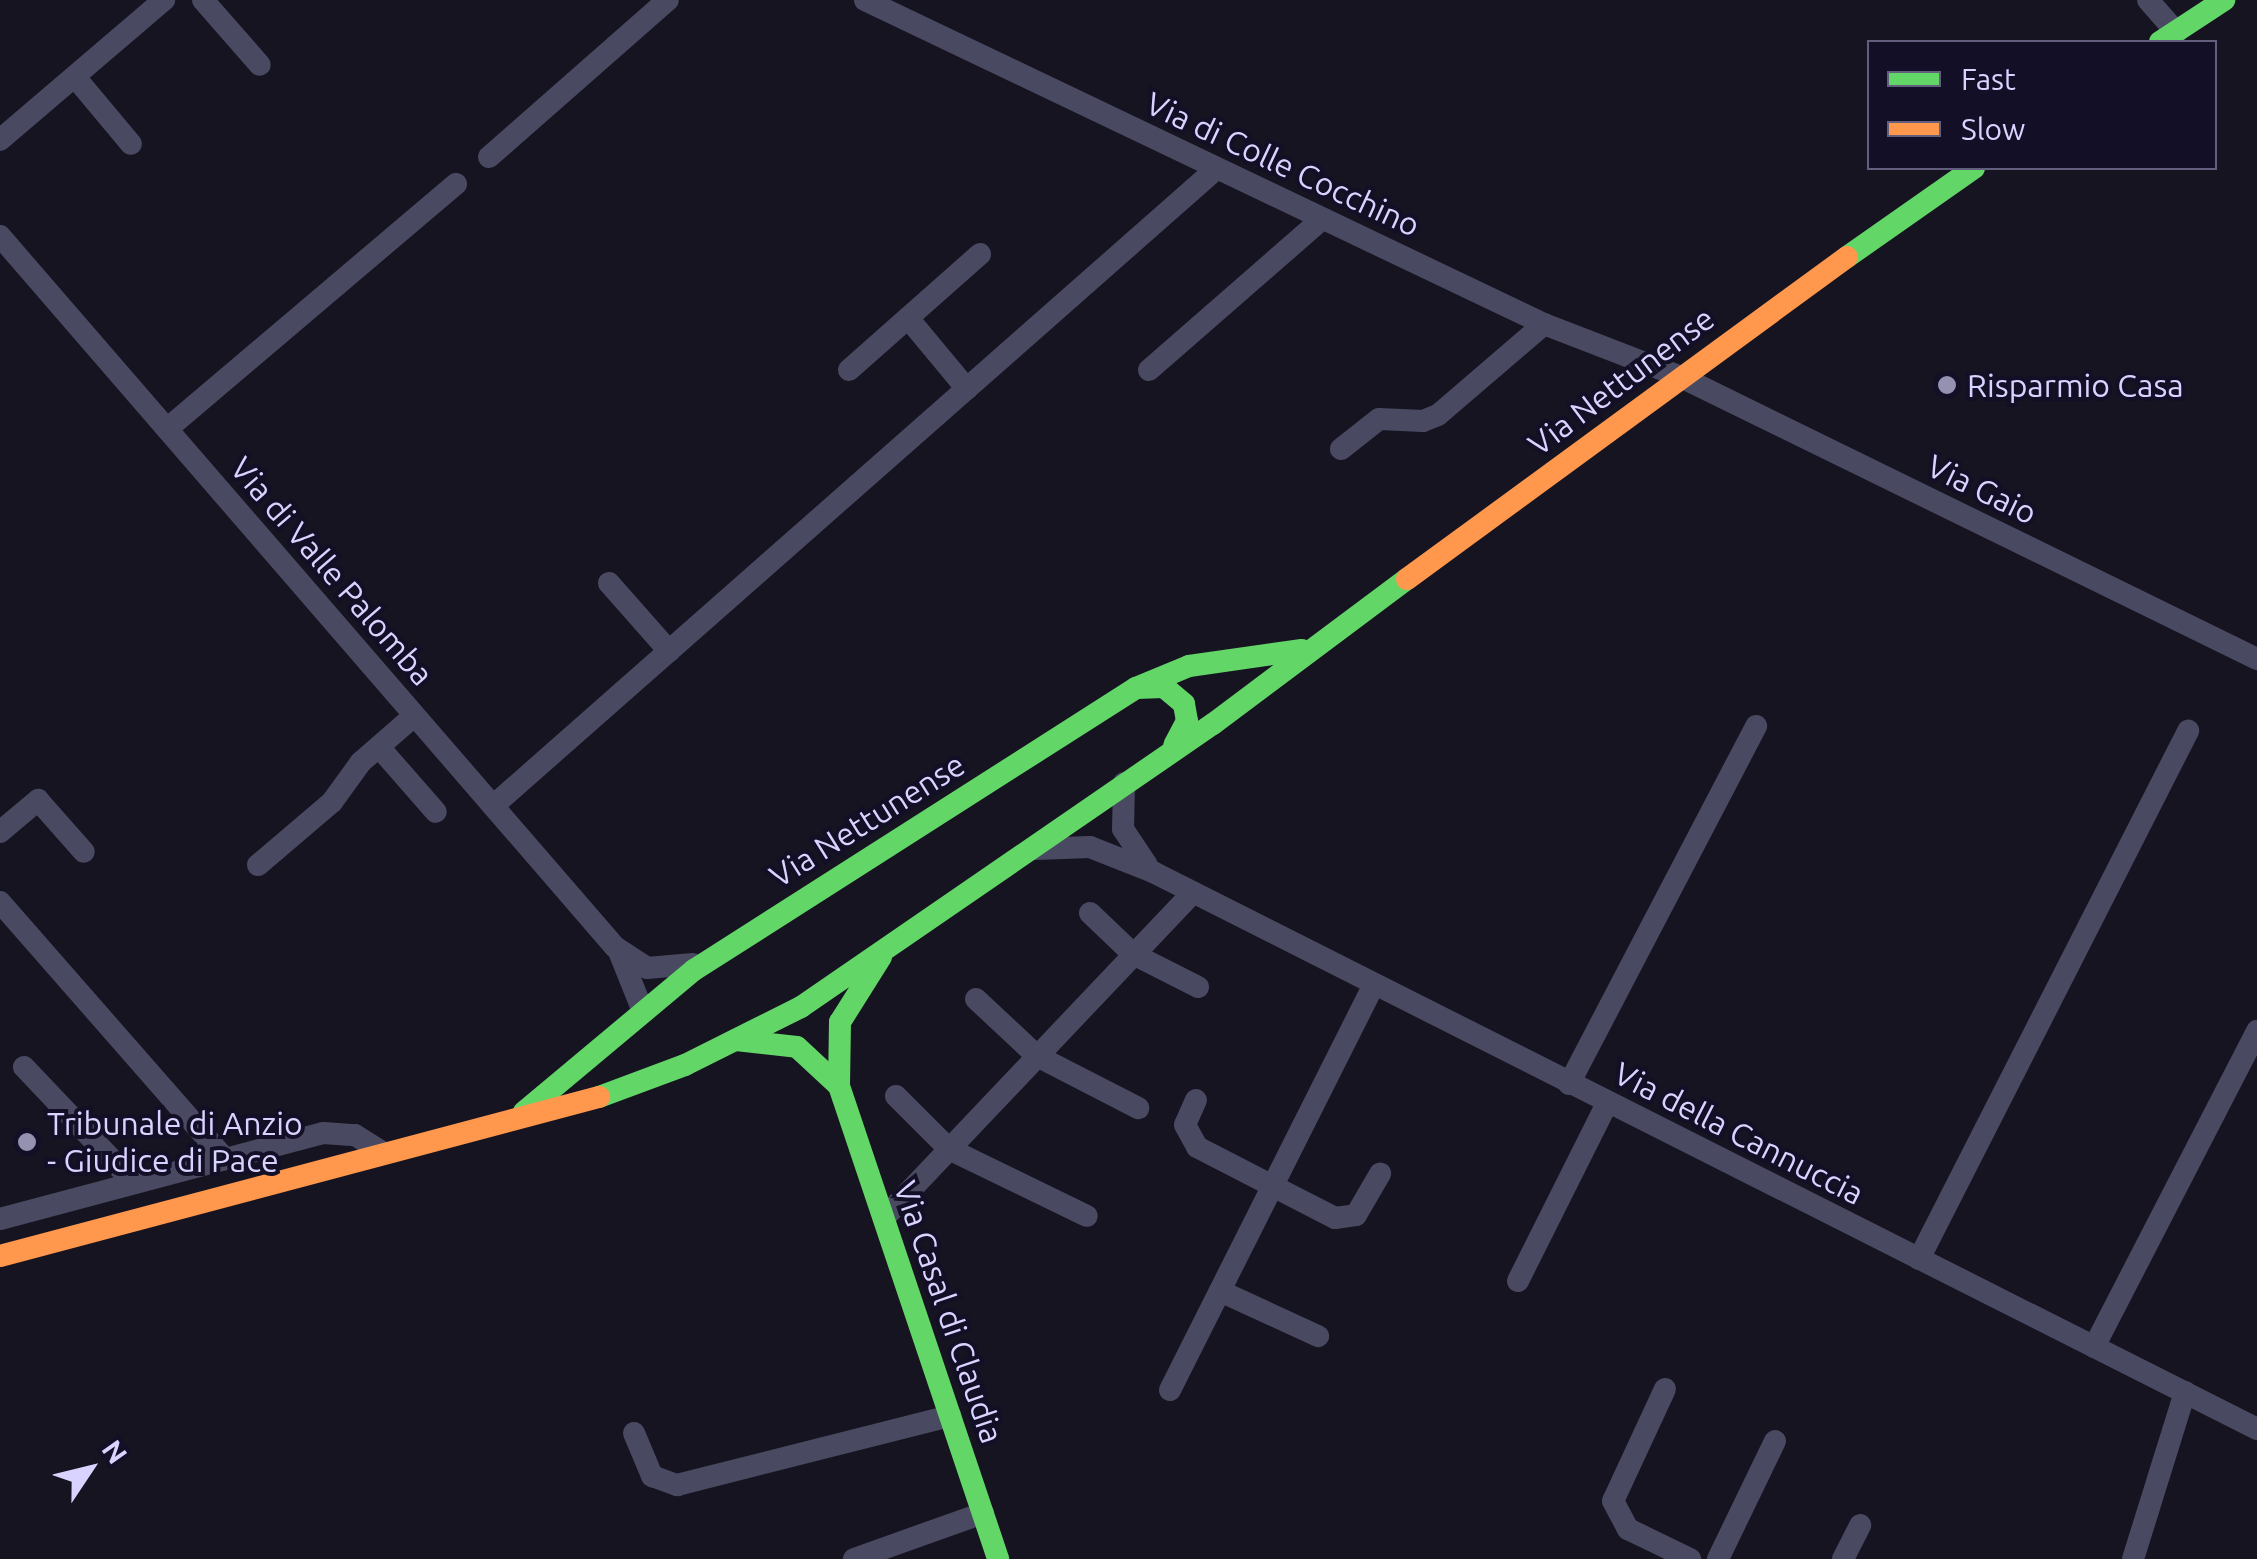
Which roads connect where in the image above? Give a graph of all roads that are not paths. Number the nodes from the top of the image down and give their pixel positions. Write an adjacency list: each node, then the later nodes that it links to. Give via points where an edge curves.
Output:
1 (164, 0): 9 (street)
2 (203, 0): 8 (street)
3 (668, 0): 12 (street)
4 (865, 0): 13 (street, Via di Colle Cocchino)
5 (2148, 0): 7 (street)
6 (2224, 0): 7 (main road)
7 (2168, 37)
8 (260, 65)
9 (74, 77): 10 (street); 11 (street)
10 (0, 140)
11 (131, 144)
12 (489, 158)
13 (1216, 169): 16 (street, Via di Colle Cocchino); 24 (street)
14 (1971, 170): 23 (main road, Via Nettunense)
15 (456, 184): 25 (street)
16 (1322, 219): 20 (street, Via di Colle Cocchino); 22 (street)
17 (0, 236): 25 (street, Via di Valle Palomba)
18 (980, 254): 19 (street)
19 (908, 318): 21 (street); 24 (street)
20 (1544, 324): 23 (street, Via di Colle Cocchino); 26 (street, via 1431,419 1379,419)
21 (849, 370)
22 (1149, 370)
23 (1678, 376): 28 (main road, Via Nettunense); 30 (street, Via Gaio)
24 (967, 389): 29 (street)
25 (167, 430): 32 (street, Via di Valle Palomba)
26 (1341, 448)
27 (609, 583): 29 (street)
28 (1308, 649): 31 (main road, Via Nettunense, via 1189,666); 35 (main road, Via Nettunense, via 1213,724)
29 (669, 651): 38 (street)
30 (2257, 659)
31 (1136, 688): 35 (main road, via 1164,687 1184,704 1187,721); 48 (main road, Via Nettunense)
32 (414, 716): 36 (street); 38 (street, Via di Valle Palomba)
33 (1756, 726): 61 (street)
34 (2188, 731): 78 (street)
35 (1174, 744): 37 (main road, Via Nettunense)
36 (379, 746): 39 (street); 43 (street, via 332,802)
37 (1124, 783): 41 (main road, Via Nettunense); 44 (street, Via della Cannuccia, via 1126,836)
38 (493, 806): 49 (street, Via di Valle Palomba)
39 (436, 812)
40 (0, 832): 42 (street, via 38,800)
41 (1033, 849): 44 (street, Via della Cannuccia, via 1090,847); 50 (main road, Via Nettunense)
42 (84, 852)
43 (258, 865)
44 (1153, 872): 45 (street, Via della Cannuccia)
45 (1193, 892): 51 (street); 52 (street, Via della Cannuccia)
46 (0, 902): 70 (street)
47 (1090, 913): 51 (street)
48 (730, 945): 49 (street, Via di Valle Palomba, via 669,971 638,964); 55 (main road, Via Nettunense)
49 (615, 946): 55 (street, Via di Valle Palomba)
50 (883, 954): 57 (main road, Via Nettunense); 62 (main road, Via Casal di Claudia, via 840,1022)
51 (1133, 954): 53 (street); 58 (street)
52 (1374, 984): 61 (street, Via della Cannuccia); 73 (street)
53 (1198, 987)
54 (976, 999): 58 (street)
55 (639, 1010): 59 (main road, via 630,1034 637,1054 662,1068); 67 (main road, Via Nettunense)
56 (2257, 1031): 82 (street)
57 (736, 1040): 59 (main road, Via Nettunense); 62 (main road, Via Casal di Claudia, via 797,1047)
58 (1037, 1056): 66 (street); 68 (street)
59 (686, 1065): 67 (main road, Via Nettunense, via 590,1100)
60 (24, 1068): 72 (street)
61 (1570, 1084): 65 (street, Via della Cannuccia)
62 (839, 1086): 75 (main road, Via Casal di Claudia)
63 (896, 1096): 68 (street)
64 (1196, 1100): 73 (street, via 1185,1125 1192,1144)
65 (1607, 1103): 78 (street, Via della Cannuccia); 79 (street)
66 (1138, 1108)
67 (519, 1115): 69 (main road, Via Nettunense)
68 (949, 1149): 74 (street); 75 (street)
69 (382, 1152): 70 (street, via 365,1138 335,1131); 77 (main road, Via Nettunense)
70 (225, 1159): 72 (street)
71 (1380, 1174): 73 (street, via 1360,1210 1345,1220)
72 (134, 1183): 76 (street)
73 (1272, 1186): 80 (street)
74 (1086, 1216)
75 (884, 1218): 86 (main road, Via Casal di Claudia)
76 (0, 1219)
77 (0, 1256)
78 (1919, 1259): 82 (street, Via della Cannuccia)
79 (1518, 1281)
80 (1220, 1291): 81 (street); 84 (street)
81 (1318, 1336)
82 (2094, 1347): 85 (street, Via della Cannuccia)
83 (1665, 1389): 94 (street, via 1613,1501 1628,1529)
84 (1170, 1390)
85 (2184, 1392): 87 (street, Via della Cannuccia); 97 (street)
86 (950, 1416): 88 (street, via 677,1486 652,1476); 90 (main road, Via Casal di Claudia)
87 (2257, 1428)
88 (634, 1432)
89 (1775, 1441): 95 (street)
90 (982, 1513): 92 (street); 93 (main road, Via Casal di Claudia)
91 (1860, 1525): 96 (street)
92 (854, 1559)
93 (998, 1559)
94 (1690, 1559)
95 (1718, 1559)
96 (1843, 1559)
97 (2133, 1559)

